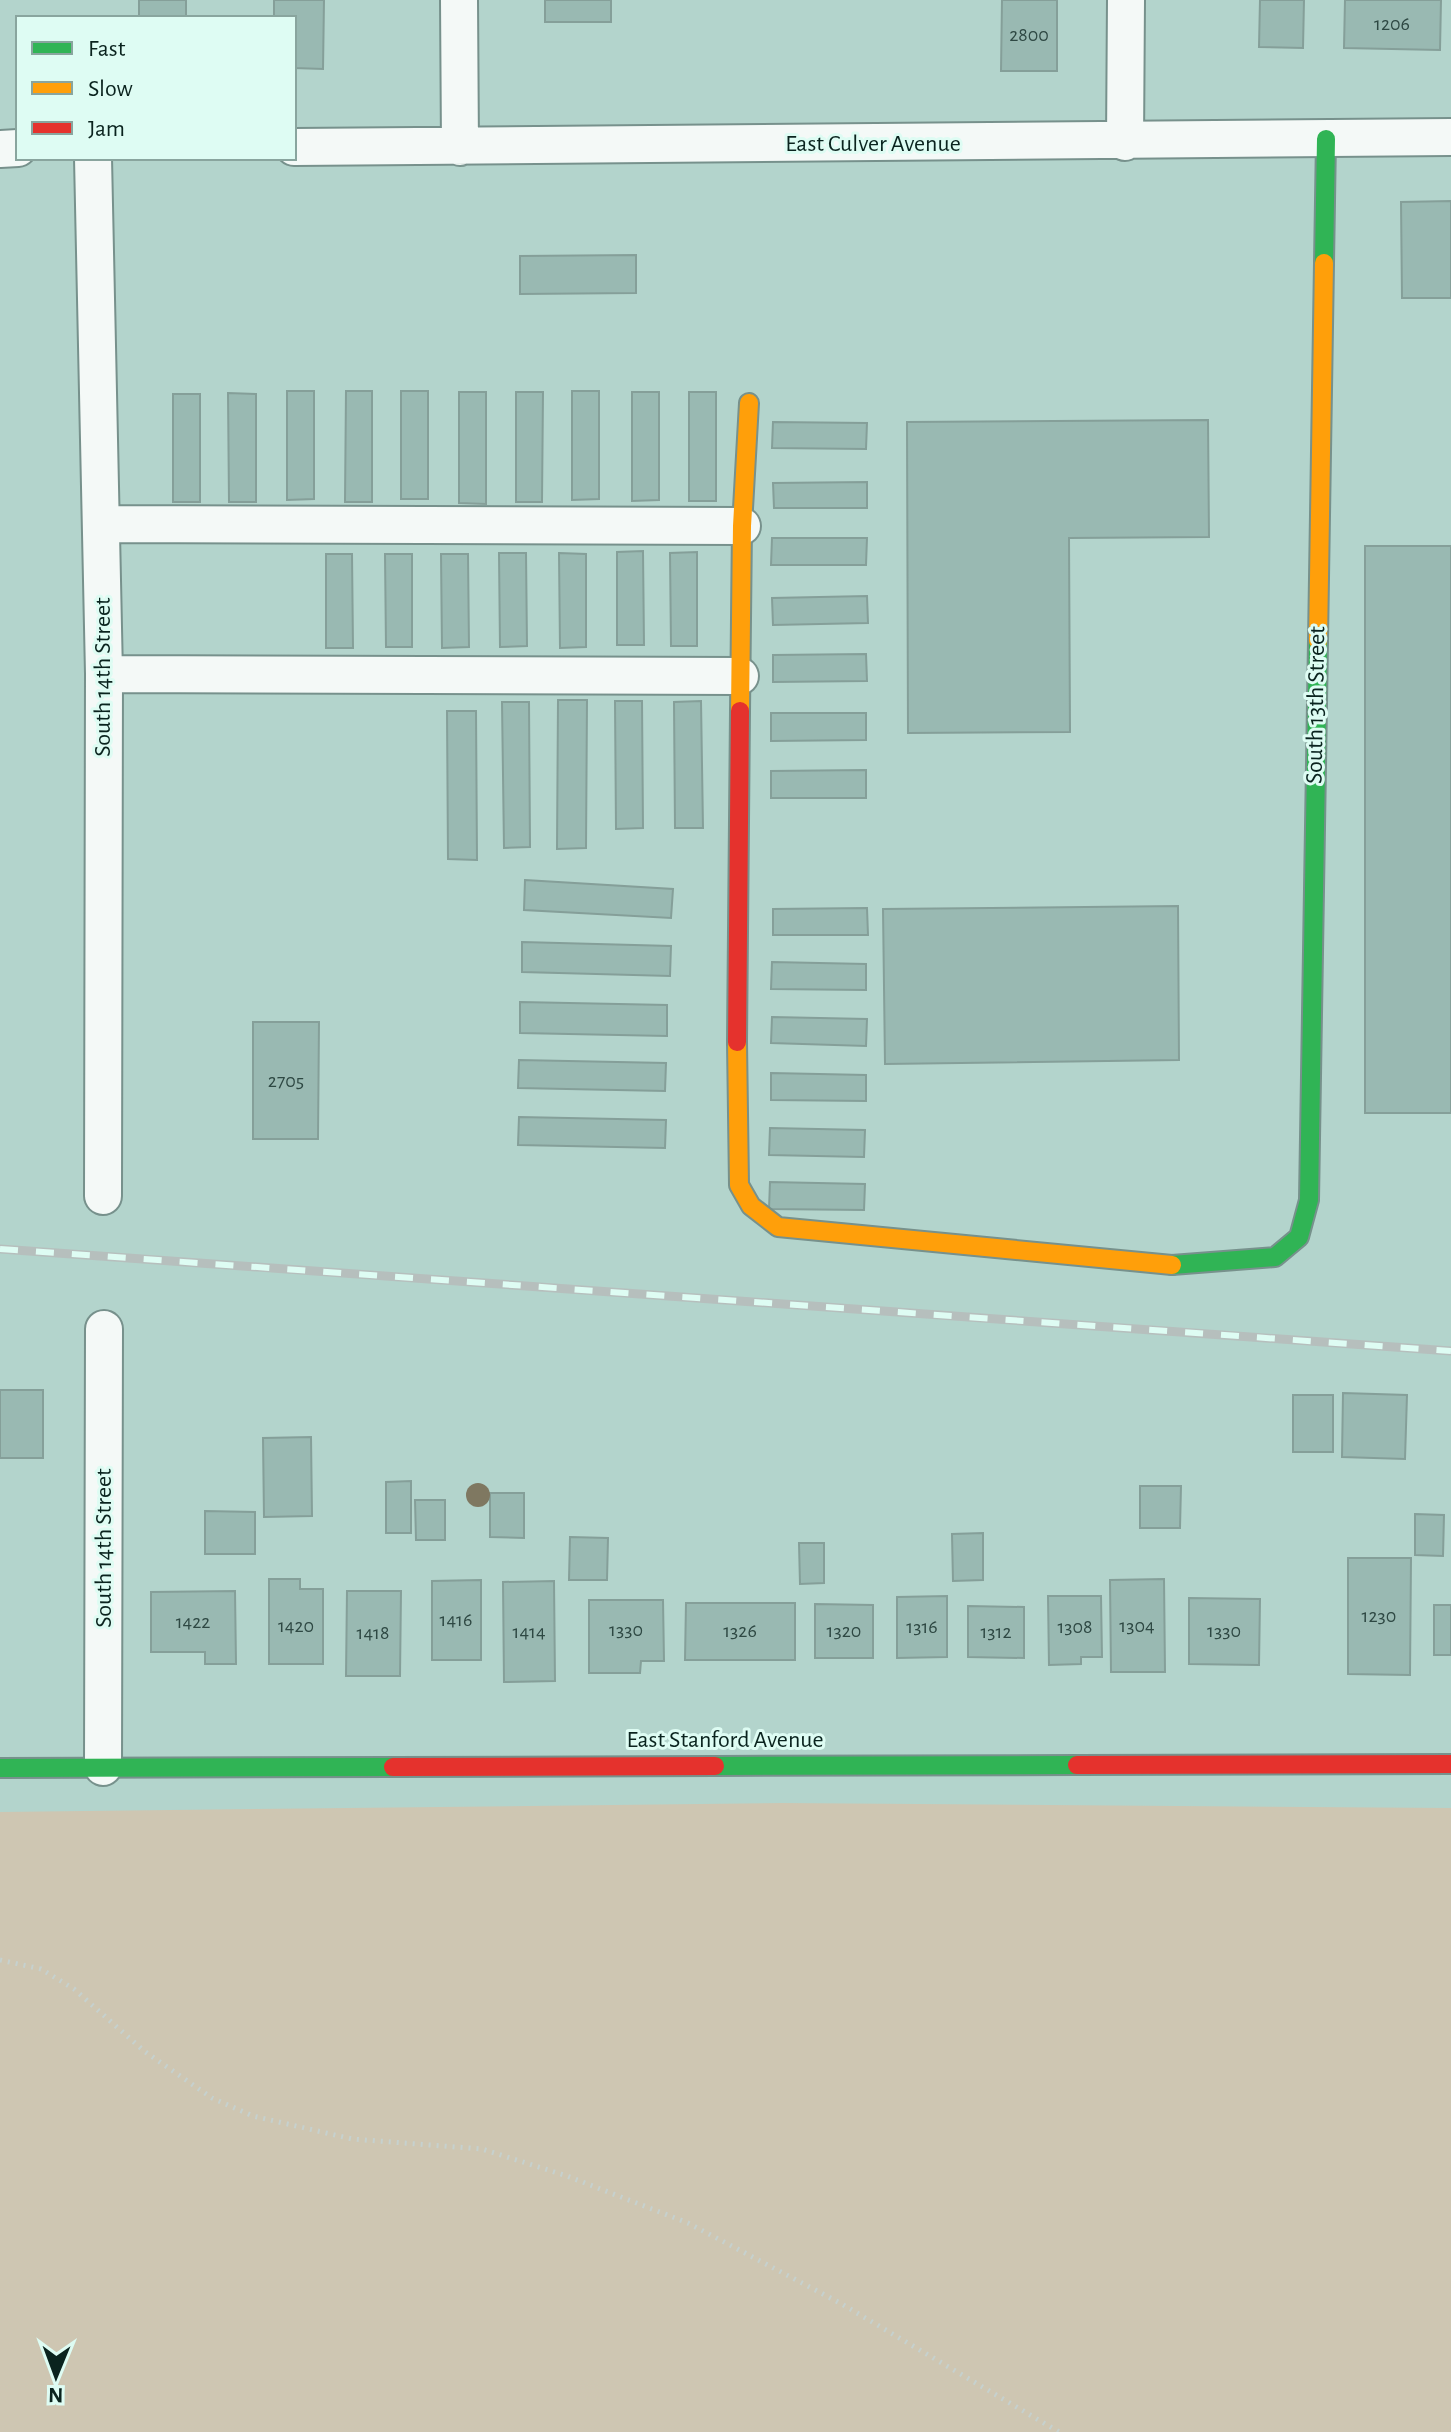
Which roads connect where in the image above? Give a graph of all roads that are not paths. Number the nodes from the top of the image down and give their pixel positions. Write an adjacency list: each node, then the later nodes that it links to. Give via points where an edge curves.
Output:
1 (459, 0): 7 (street)
2 (1126, 0): 5 (street)
3 (1451, 137): 4 (street, East Culver Avenue)
4 (1326, 139): 5 (street, East Culver Avenue); 13 (street, South 13th Street, via 1309,1200 1299,1237 1275,1257 1172,1265 778,1227 752,1211 737,1181)
5 (1125, 142): 7 (street, East Culver Avenue)
6 (296, 147): 7 (street, East Culver Avenue)
7 (460, 147)
8 (93, 160): 10 (street, South 14th Street)
9 (749, 403): 11 (street)
10 (101, 524): 11 (street); 12 (street, South 14th Street)
11 (742, 526): 13 (street)
12 (104, 674): 13 (street); 14 (street, South 14th Street)
13 (740, 676)
14 (103, 1196)
15 (104, 1329): 17 (street, South 14th Street)
16 (1451, 1764): 17 (street, East Stanford Avenue)
17 (103, 1767): 18 (street, East Stanford Avenue)
18 (0, 1768)

